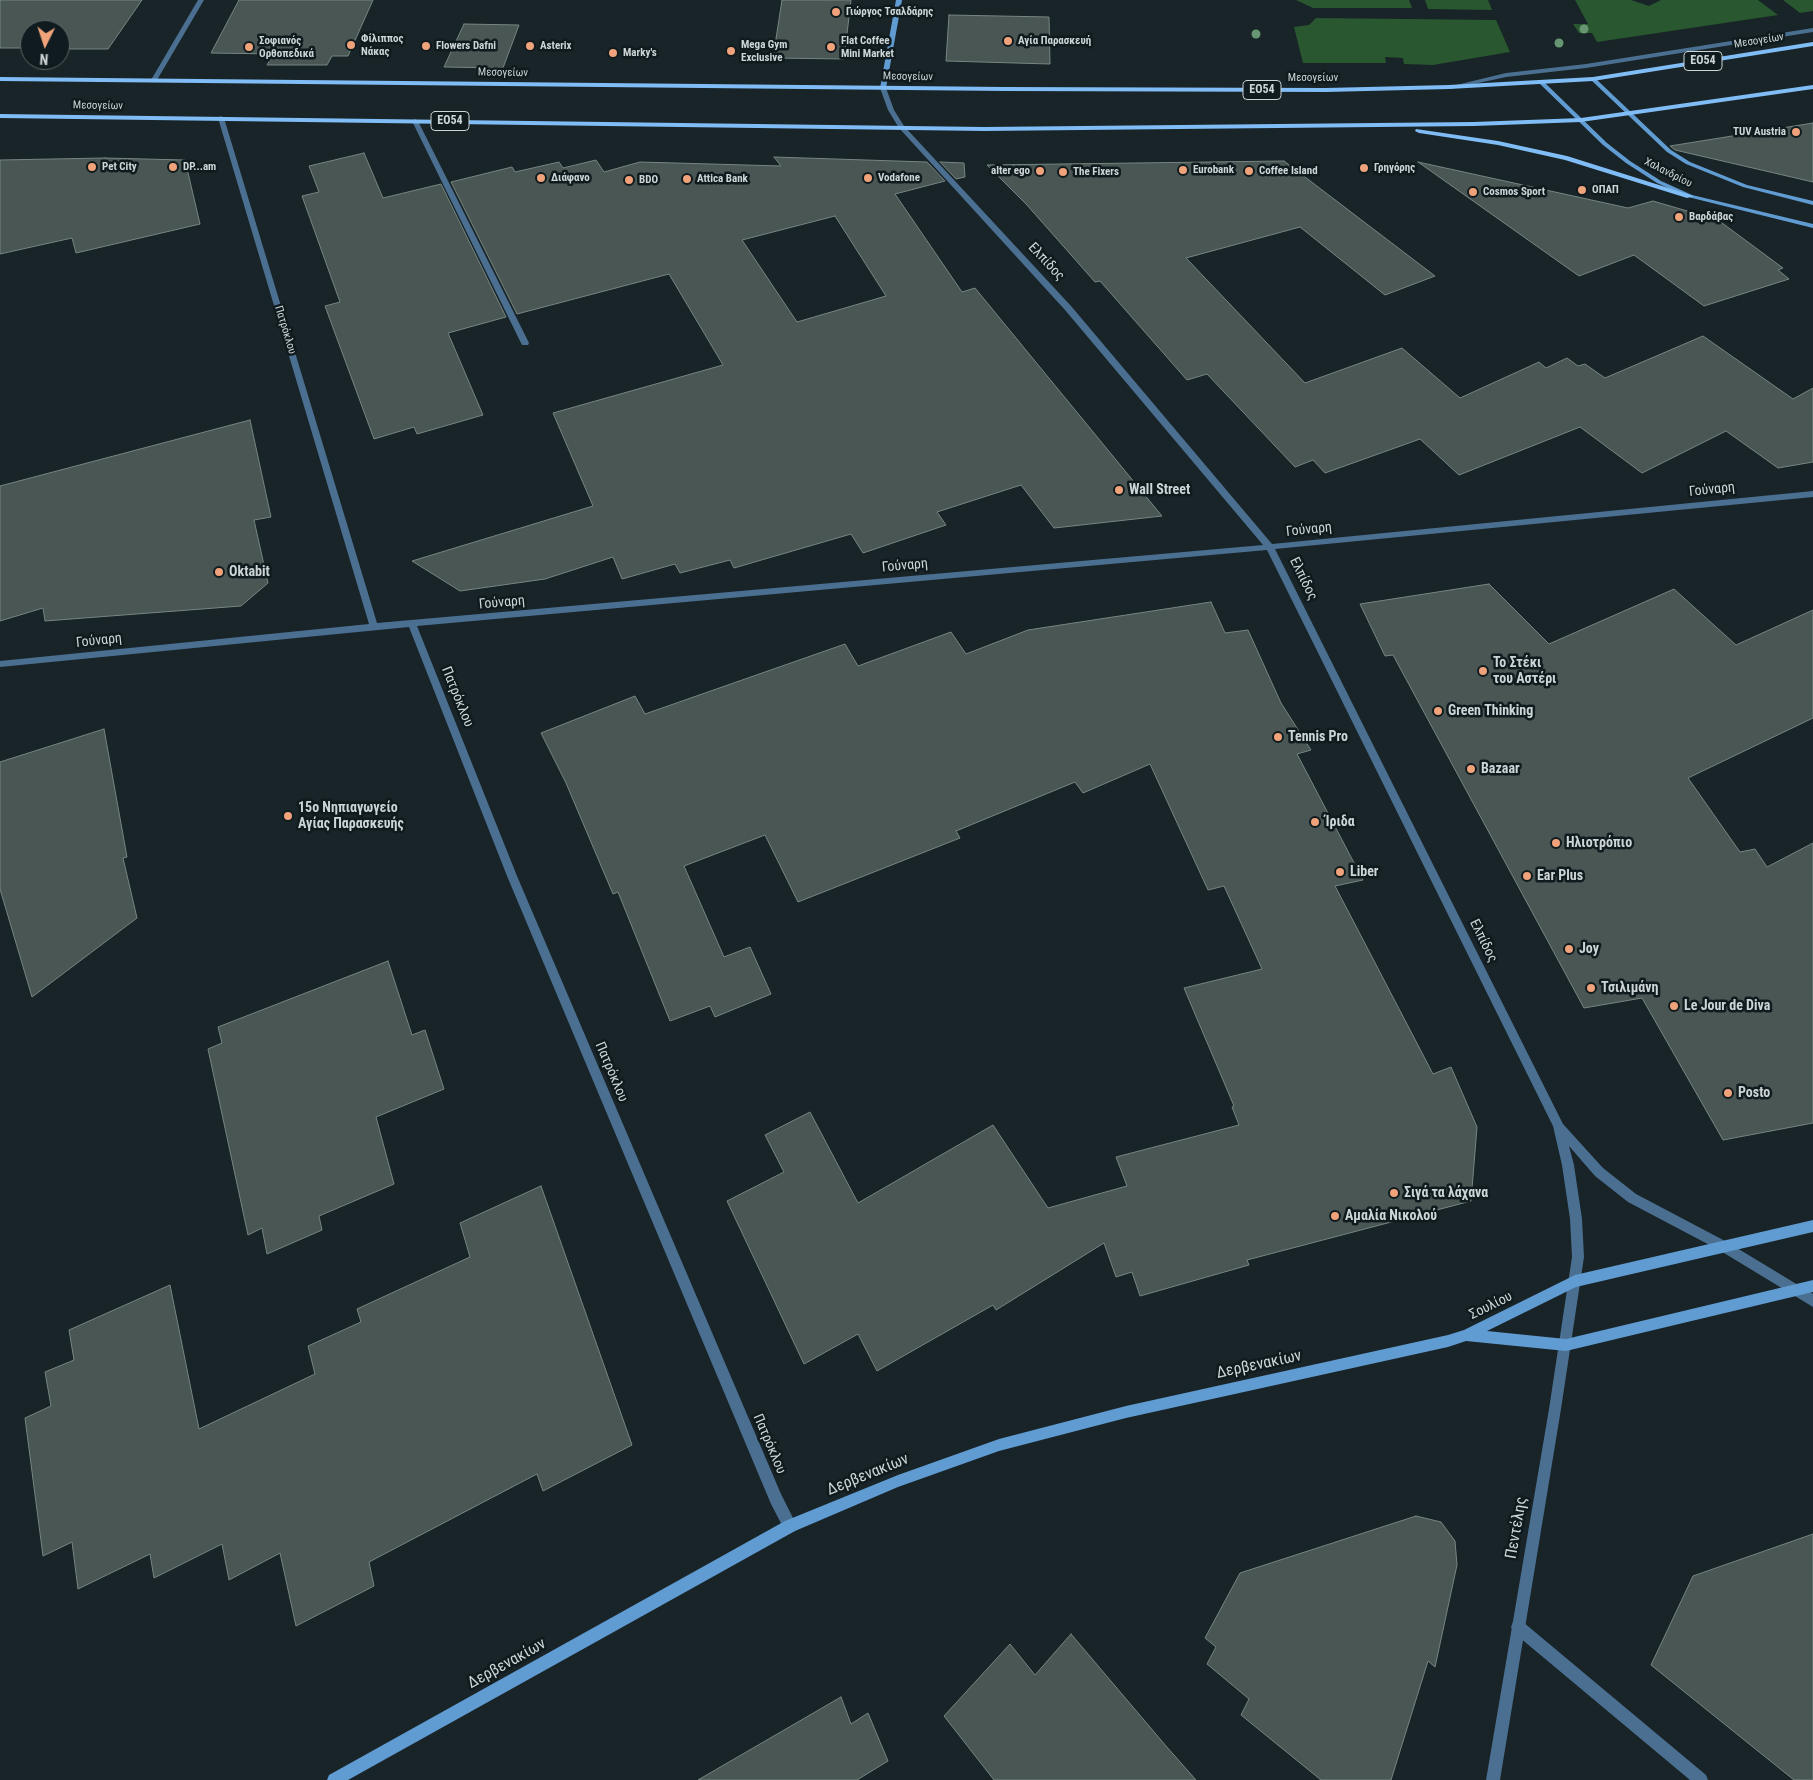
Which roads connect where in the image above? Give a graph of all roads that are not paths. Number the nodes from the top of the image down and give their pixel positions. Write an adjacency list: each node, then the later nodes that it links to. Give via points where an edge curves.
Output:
1 (201, 0): 7 (street)
2 (899, 0): 11 (street)
3 (1813, 30): 9 (street)
4 (1813, 44): 5 (main road, Μεσογείων / ΕΟ54)
5 (1593, 78): 8 (main road, Μεσογείων / ΕΟ54); 12 (street, Χαλανδρίου)
6 (0, 79): 7 (main road, Μεσογείων / ΕΟ54)
7 (154, 80): 11 (main road, Μεσογείων / ΕΟ54)
8 (1542, 83): 9 (main road, Μεσογείων / ΕΟ54); 15 (street, Χαλανδρίου)
9 (1449, 87): 11 (main road, Μεσογείων / ΕΟ54, via 1326,90)
10 (1813, 87): 12 (main road, Μεσογείων / ΕΟ54)
11 (884, 88): 18 (street, Ελπίδος)
12 (1630, 114): 15 (main road, Μεσογείων / ΕΟ54); 20 (street, Χαλανδρίου, via 1669,151 1688,163 1745,186)
13 (0, 116): 14 (main road, Μεσογείων / ΕΟ54)
14 (221, 118): 16 (main road, Μεσογείων / ΕΟ54); 26 (street, Πατρόκλου)
15 (1581, 120): 17 (main road, Μεσογείων / ΕΟ54); 19 (street, Χαλανδρίου, via 1628,162 1659,182)
16 (415, 121): 18 (main road, Μεσογείων / ΕΟ54); 22 (street)
17 (1377, 124): 18 (main road, Μεσογείων / ΕΟ54, via 984,129); 19 (main road, via 1542,152)
18 (901, 127): 24 (street, Ελπίδος, via 1068,308)
19 (1690, 196): 21 (street, Χαλανδρίου)
20 (1813, 203)
21 (1813, 226)
22 (525, 343)
23 (1813, 494): 24 (street, Γούναρη)
24 (1270, 547): 25 (street, Γούναρη); 28 (street, Ελπίδος)
25 (412, 625): 26 (street, Γούναρη); 37 (street, Πατρόκλου, via 512,876)
26 (374, 627): 27 (street, Γούναρη)
27 (0, 664)
28 (1558, 1125): 30 (street, Ελπίδος, via 1599,1172 1625,1193); 31 (street, Ελπίδος, via 1576,1219 1578,1257)
29 (1813, 1226): 30 (street, Σουλίου)
30 (1723, 1246): 31 (street, Σουλίου); 33 (street, Ελπίδος)
31 (1575, 1282): 35 (street, Σουλίου); 36 (street, Πεντέλης)
32 (1813, 1286): 33 (street, Σουλίου)
33 (1796, 1290): 34 (street, Ελπίδος); 36 (street, Σουλίου)
34 (1813, 1301)
35 (1466, 1335): 36 (street, Σουλίου); 37 (street, Δερβενακίων, via 1126,1412 999,1445 898,1480)
36 (1566, 1344): 38 (street, Πεντέλης)
37 (790, 1526): 39 (street, Δερβενακίων)
38 (1518, 1627): 40 (street, Πεντέλης); 41 (street)
39 (334, 1780)
40 (1493, 1780)
41 (1701, 1780)

